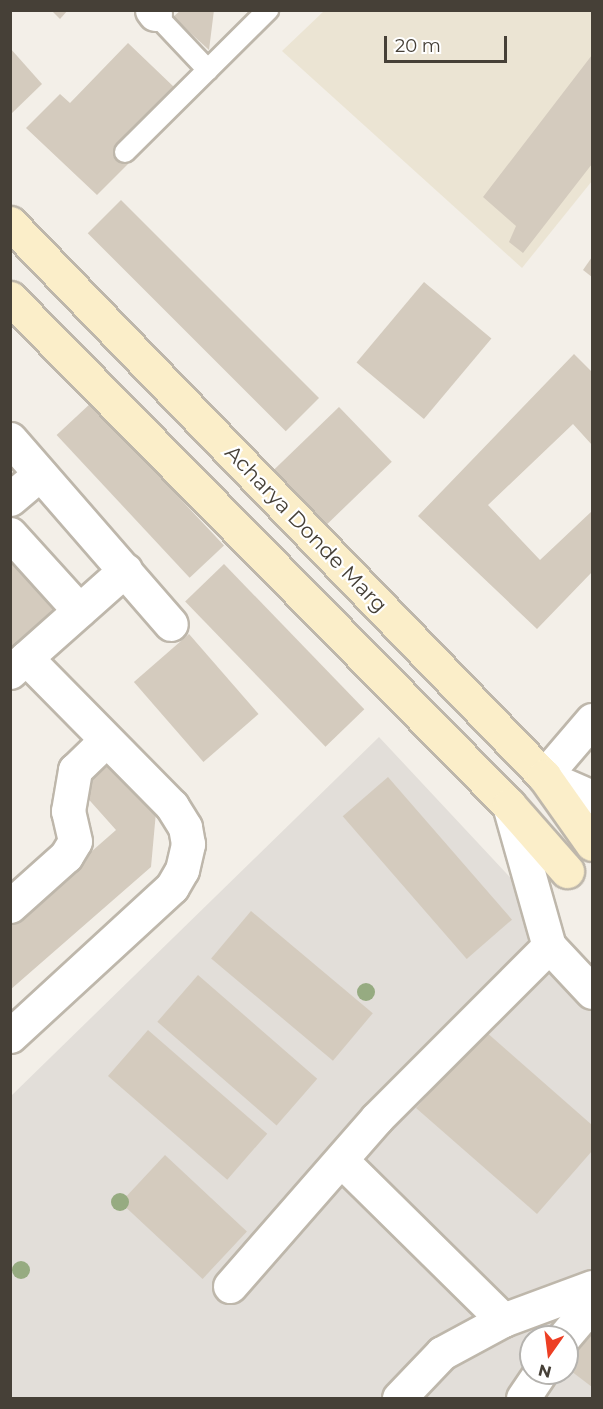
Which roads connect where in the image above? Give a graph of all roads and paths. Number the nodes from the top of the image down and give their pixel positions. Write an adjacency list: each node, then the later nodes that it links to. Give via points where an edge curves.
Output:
1 (268, 10): 3 (lane)
2 (153, 12): 3 (lane)
3 (208, 70): 4 (lane)
4 (125, 152)
5 (14, 233): 17 (main road, Acharya Donde Marg)
6 (10, 298): 19 (main road)
7 (10, 439): 8 (street)
8 (40, 474): 9 (street); 11 (street)
9 (10, 499)
10 (10, 534): 12 (street)
11 (125, 570): 12 (street); 13 (street)
12 (79, 610): 14 (street)
13 (171, 624)
14 (18, 665): 16 (street)
15 (592, 720): 17 (street)
16 (106, 740): 22 (street, via 75,770 68,811 75,840 66,856); 25 (street, via 172,806 185,827 188,844 182,870 172,887)
17 (544, 776): 18 (street); 20 (main road, Acharya Donde Marg)
18 (592, 797)
19 (509, 805): 21 (main road); 23 (street)
20 (592, 844)
21 (567, 871)
22 (10, 906)
23 (549, 946): 24 (street); 26 (street, via 377,1118)
24 (592, 992)
25 (10, 1036)
26 (341, 1160): 27 (street); 30 (street)
27 (230, 1286)
28 (592, 1287): 30 (street)
29 (592, 1304): 31 (street)
30 (503, 1320): 33 (street, via 442,1353)
31 (574, 1325)
32 (532, 1385): 34 (street)
33 (399, 1398)
34 (523, 1398)

